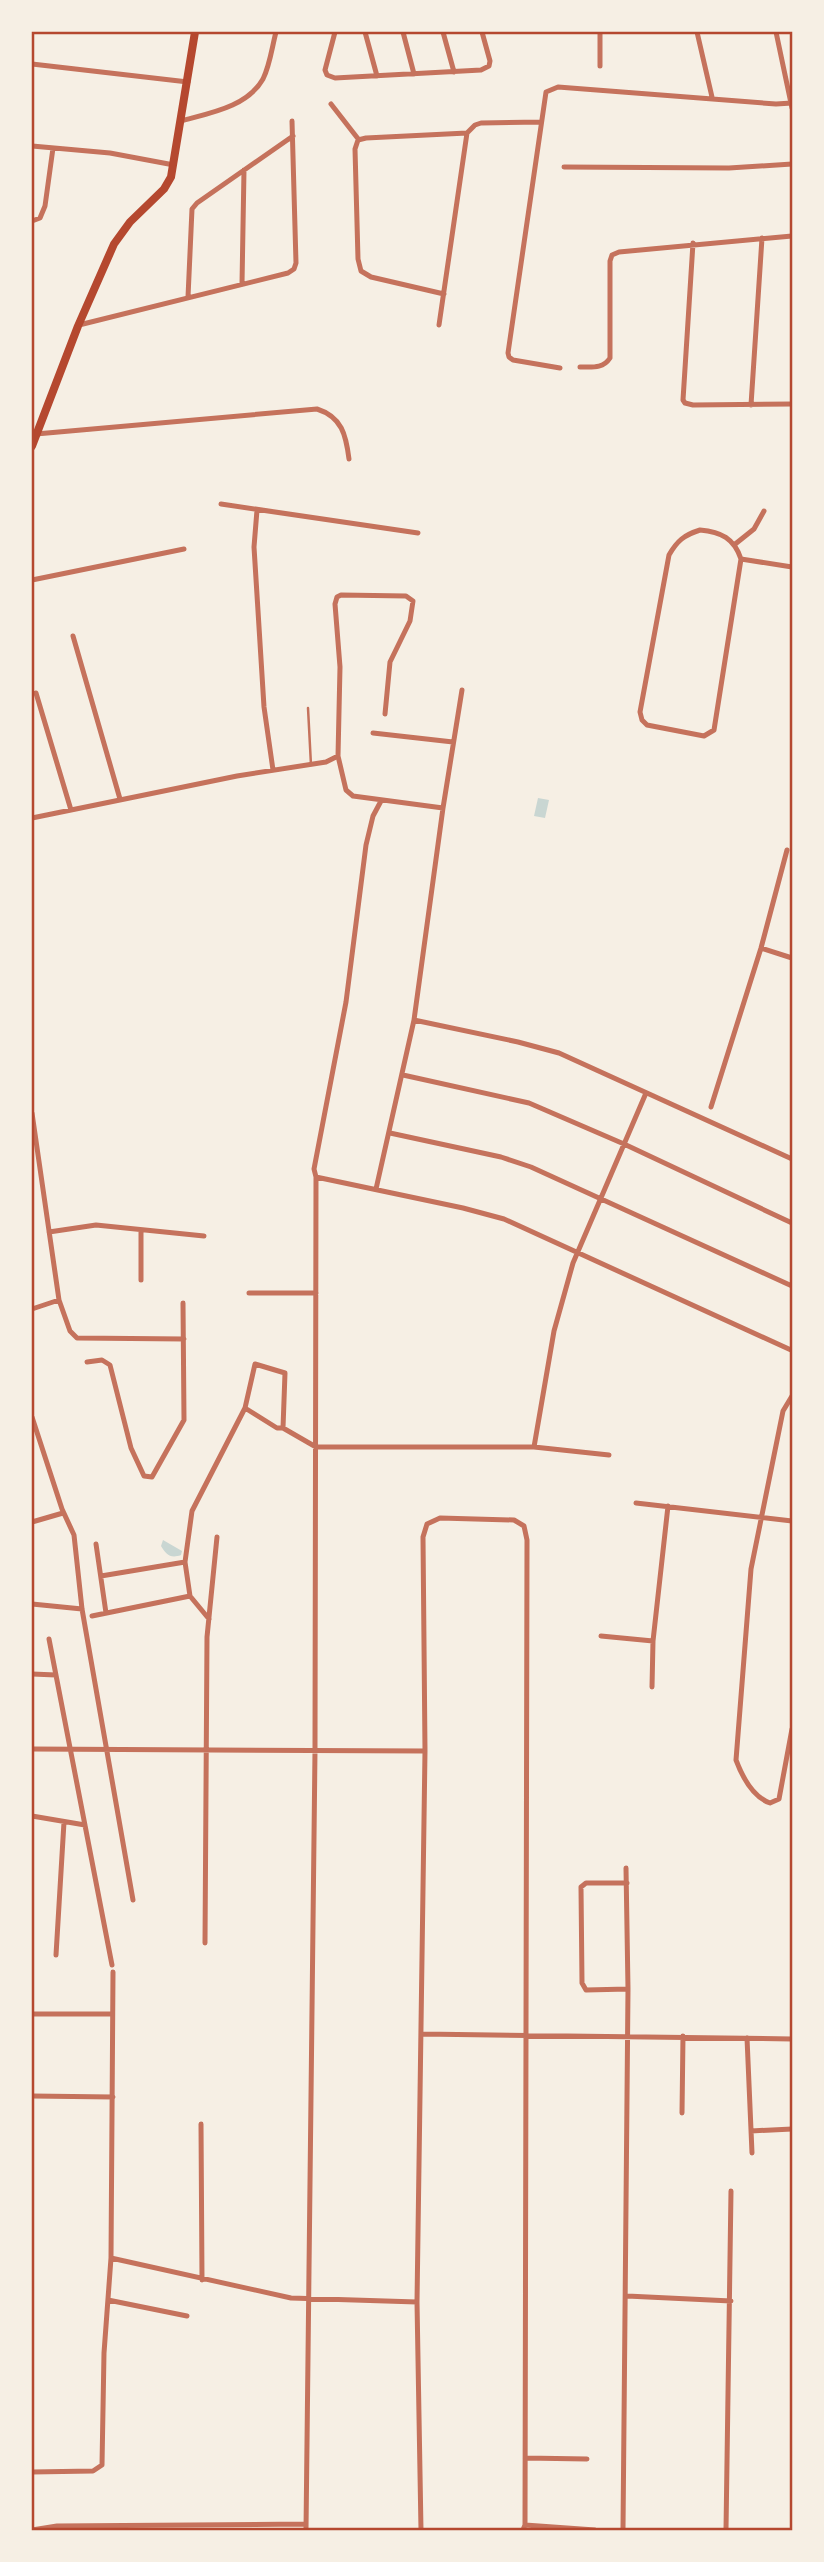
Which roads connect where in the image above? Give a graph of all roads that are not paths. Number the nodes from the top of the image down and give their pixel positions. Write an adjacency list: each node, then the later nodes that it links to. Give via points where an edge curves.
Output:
1 (195, 32): 16 (main road)
2 (276, 32): 20 (street, via 263,79 253,91 233,105)
3 (335, 32): 15 (street, via 326,73 335,78)
4 (365, 32): 15 (street)
5 (403, 32): 14 (street)
6 (443, 32): 13 (street)
7 (482, 32): 13 (street, via 489,66)
8 (600, 32): 12 (street)
9 (697, 32): 17 (street)
10 (776, 32): 19 (street)
11 (32, 64): 16 (street)
12 (600, 66)
13 (454, 72): 14 (street)
14 (414, 74): 15 (street)
15 (377, 76)
16 (188, 82): 20 (main road)
17 (712, 97): 19 (street); 22 (street, via 553,87 543,97)
18 (331, 104): 25 (street)
19 (792, 104)
20 (181, 121): 29 (main road)
21 (292, 121): 24 (street)
22 (541, 122): 23 (street, via 481,123); 41 (street, via 508,352 513,360)
23 (467, 133): 25 (street); 37 (street)
24 (293, 136): 31 (street); 36 (street, via 294,269)
25 (359, 139): 37 (street, via 355,149 361,271)
26 (32, 146): 27 (street)
27 (53, 148): 29 (street); 32 (street, via 45,206 40,218)
28 (793, 164): 30 (street)
29 (175, 165): 40 (main road, via 164,189 114,244)
30 (564, 167)
31 (244, 170): 36 (street); 38 (street, via 192,209)
32 (32, 221)
33 (793, 236): 34 (street)
34 (762, 237): 35 (street); 44 (street)
35 (693, 243): 42 (street, via 612,255 610,358 603,366); 44 (street, via 681,397 688,404)
36 (242, 284): 38 (street)
37 (444, 293): 39 (street)
38 (188, 297): 40 (street)
39 (439, 325)
40 (78, 326): 45 (main road)
41 (560, 368)
42 (580, 368)
43 (793, 404): 44 (street)
44 (751, 405)
45 (36, 434): 46 (main road); 47 (street, via 317,409 340,424)
46 (32, 446)
47 (349, 459)
48 (221, 504): 49 (street)
49 (257, 510): 51 (street); 66 (street, via 254,547 264,707)
50 (764, 511): 52 (street, via 754,529)
51 (418, 533)
52 (734, 545): 54 (street); 54 (street, via 728,537 700,530 676,542 669,555 640,712 647,725 704,736 714,730)
53 (184, 549): 56 (street)
54 (741, 559): 55 (street)
55 (793, 567)
56 (32, 579)
57 (73, 636): 67 (street)
58 (462, 690): 63 (street)
59 (36, 693): 70 (street)
60 (308, 708): 65 (lane)
61 (386, 714): 64 (street, via 390,662 410,621 412,601 406,596 337,597)
62 (373, 733): 63 (street)
63 (453, 742): 69 (street)
64 (338, 756): 65 (street); 68 (street, via 348,793)
65 (311, 765): 66 (street)
66 (273, 770): 67 (street)
67 (120, 799): 70 (street)
68 (382, 801): 69 (street); 85 (street, via 366,845 345,1002 314,1166)
69 (443, 808): 77 (street)
70 (71, 810): 71 (street)
71 (32, 818)
72 (787, 850): 73 (street)
73 (783, 867): 74 (street); 75 (street)
74 (793, 869)
75 (761, 948): 76 (street); 80 (street)
76 (793, 958)
77 (414, 1020): 78 (street); 79 (street, via 559,1053)
78 (403, 1075): 82 (street); 83 (street, via 529,1103)
79 (646, 1093): 83 (street); 84 (street)
80 (711, 1107)
81 (32, 1113): 90 (street)
82 (390, 1133): 86 (street); 87 (street, via 515,1161)
83 (624, 1144): 87 (street); 88 (street)
84 (793, 1159)
85 (316, 1177): 86 (street); 96 (street)
86 (376, 1189): 92 (street, via 505,1219)
87 (599, 1199): 92 (street); 94 (street)
88 (793, 1223)
89 (141, 1231): 90 (street, via 96,1225); 91 (street); 93 (street)
90 (49, 1232): 97 (street)
91 (204, 1236)
92 (577, 1251): 101 (street); 108 (street, via 554,1331)
93 (141, 1280)
94 (793, 1286)
95 (249, 1293): 96 (street)
96 (316, 1293): 107 (street)
97 (59, 1300): 99 (street); 100 (street, via 74,1337)
98 (183, 1303): 100 (street)
99 (32, 1309)
100 (184, 1339): 102 (street, via 184,1420 149,1478 142,1474 133,1454 110,1365 102,1360)
101 (792, 1350)
102 (87, 1363)
103 (793, 1396): 113 (street, via 783,1411)
104 (246, 1408): 106 (street); 106 (street, via 255,1364 283,1371); 118 (street, via 195,1506)
105 (32, 1417): 112 (street)
106 (283, 1428): 107 (street)
107 (316, 1447): 108 (street); 137 (street)
108 (534, 1447): 109 (street)
109 (609, 1455)
110 (636, 1503): 111 (street)
111 (668, 1506): 113 (street); 128 (street)
112 (63, 1513): 115 (street); 122 (street, via 74,1535)
113 (763, 1518): 114 (street); 132 (street, via 751,1569 736,1759 761,1800 779,1799)
114 (793, 1521)
115 (32, 1522)
116 (218, 1538): 125 (street)
117 (96, 1544): 119 (street)
118 (185, 1562): 119 (street); 120 (street)
119 (101, 1576): 123 (street)
120 (190, 1596): 123 (street); 125 (street)
121 (32, 1604): 122 (street)
122 (82, 1609): 135 (street)
123 (106, 1614): 124 (street)
124 (92, 1616)
125 (209, 1619): 136 (street)
126 (601, 1636): 128 (street)
127 (49, 1639): 130 (street)
128 (653, 1641): 131 (street)
129 (32, 1674): 130 (street)
130 (56, 1675): 134 (street)
131 (652, 1687)
132 (793, 1729)
133 (32, 1749): 134 (street)
134 (70, 1749): 135 (street); 141 (street)
135 (106, 1749): 136 (street); 144 (street)
136 (205, 1750): 137 (street); 145 (street)
137 (315, 1751): 138 (street); 170 (street)
138 (425, 1751): 152 (street); 153 (street, via 424,1530 440,1518 514,1520 524,1526 527,1540)
139 (32, 1816): 140 (street)
140 (64, 1822): 141 (street); 146 (street)
141 (85, 1825): 147 (street)
142 (626, 1868): 143 (street)
143 (627, 1884): 149 (street); 149 (street, via 586,1883 581,1887 582,1983 586,1990)
144 (133, 1900)
145 (205, 1943)
146 (56, 1955)
147 (112, 1965)
148 (113, 1972): 151 (street)
149 (628, 1989): 154 (street)
150 (32, 2014): 151 (street)
151 (112, 2014): 159 (street)
152 (422, 2034): 153 (street); 172 (street)
153 (524, 2034): 154 (street); 174 (street)
154 (628, 2036): 155 (street); 168 (street)
155 (683, 2036): 156 (street); 160 (street)
156 (747, 2038): 157 (street); 163 (street)
157 (793, 2039)
158 (32, 2096): 159 (street)
159 (113, 2097): 166 (street)
160 (682, 2113)
161 (201, 2124): 167 (street)
162 (793, 2129): 163 (street)
163 (751, 2131): 164 (street)
164 (752, 2153)
165 (731, 2191): 171 (street)
166 (111, 2258): 167 (street); 169 (street)
167 (202, 2280): 170 (street)
168 (627, 2296): 171 (street); 182 (street)
169 (108, 2300): 173 (street); 176 (street, via 102,2465 93,2471)
170 (310, 2300): 172 (street); 177 (street)
171 (731, 2301): 183 (street)
172 (417, 2302): 180 (street)
173 (187, 2316)
174 (525, 2458): 175 (street); 178 (street)
175 (587, 2459)
176 (32, 2472)
177 (306, 2527): 179 (street, via 57,2526)
178 (524, 2528): 181 (street)
179 (32, 2530)
180 (421, 2530)
181 (595, 2530)
182 (624, 2530)
183 (726, 2530)

